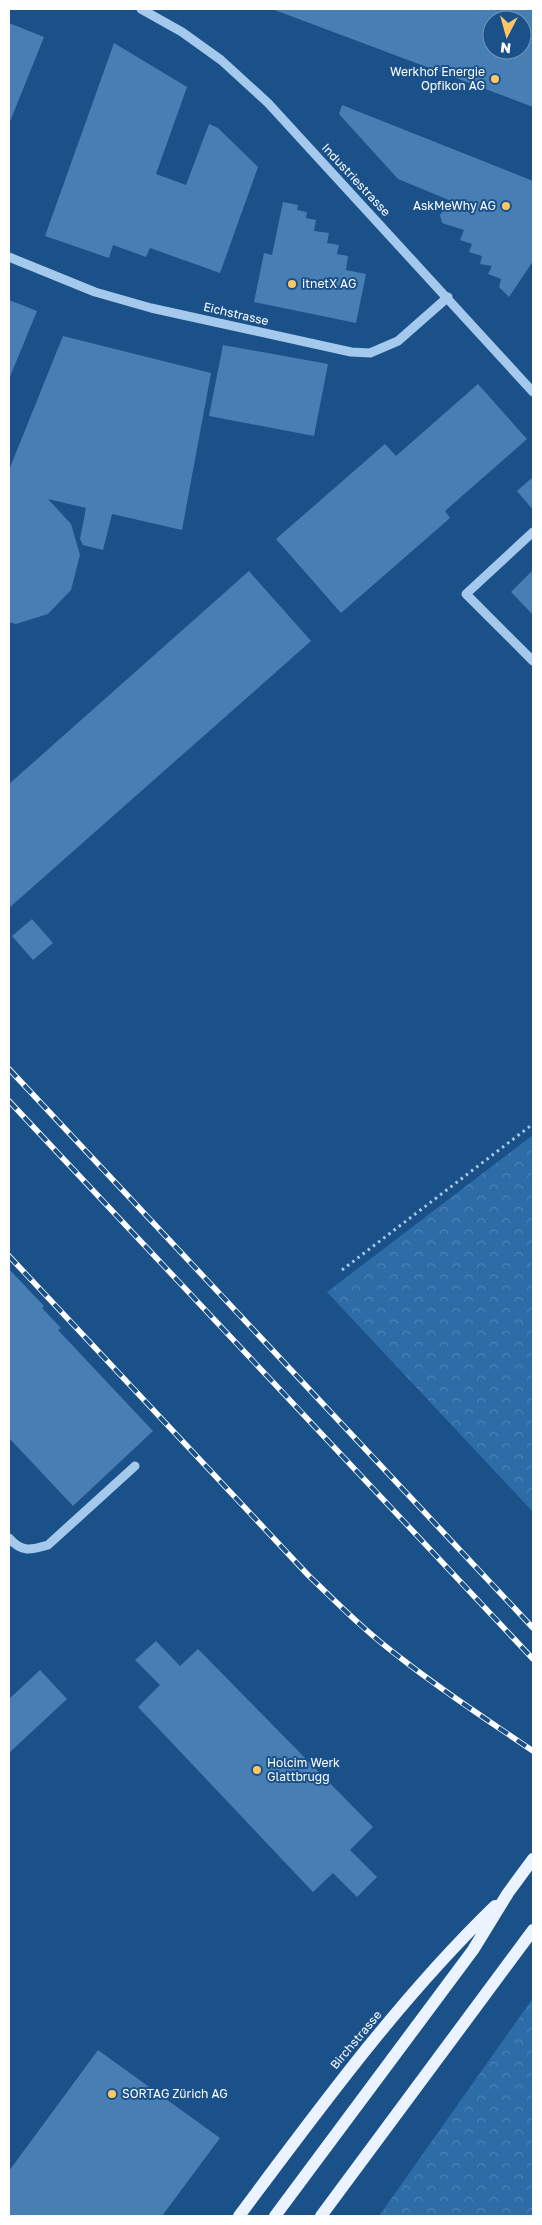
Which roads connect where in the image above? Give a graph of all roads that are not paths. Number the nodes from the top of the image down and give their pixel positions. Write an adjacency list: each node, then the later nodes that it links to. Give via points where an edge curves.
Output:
1 (141, 9): 3 (street, Industriestrasse, via 182,32 238,73)
2 (9, 257): 3 (street, Eichstrasse, via 95,292 151,308 351,352 370,353 398,341)
3 (448, 297): 4 (street, Industriestrasse)
4 (533, 392)
5 (533, 532): 6 (street, via 466,594)
6 (533, 662)
7 (135, 1466): 8 (street, via 48,1545 30,1551)
8 (9, 1538)
9 (533, 1859): 10 (main road, Birchstrasse)
10 (508, 1893): 12 (main road, Birchstrasse, via 459,1941 348,2070); 13 (main road, Birchstrasse, via 473,1950)
11 (533, 1930): 14 (main road)
12 (239, 2216)
13 (275, 2216)
14 (321, 2216)

